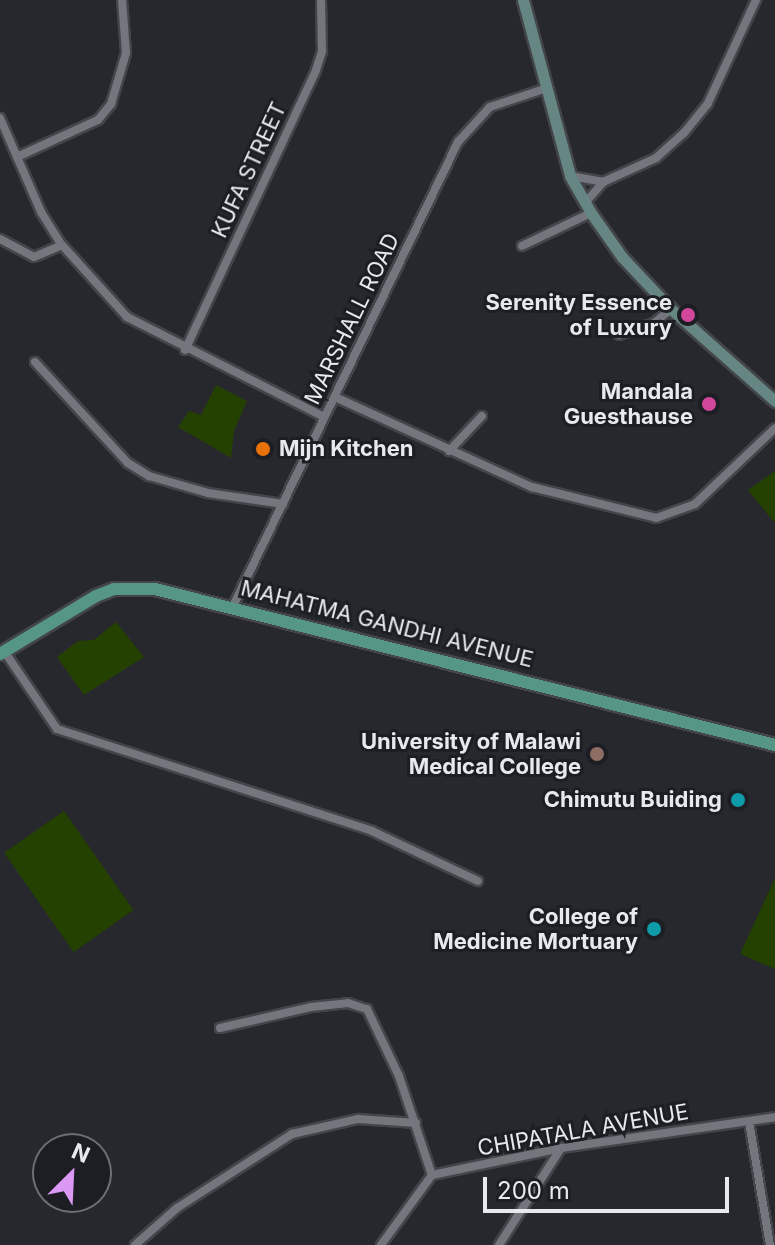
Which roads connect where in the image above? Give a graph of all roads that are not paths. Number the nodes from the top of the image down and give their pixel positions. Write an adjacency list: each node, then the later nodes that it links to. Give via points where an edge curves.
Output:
1 (122, 0): 7 (street, via 126,53 111,104 98,120)
2 (321, 0): 16 (street, KUFA STREET, via 322,51 316,70)
3 (523, 0): 5 (street)
4 (756, 0): 9 (street, via 708,103 684,133 656,158)
5 (544, 89): 8 (street); 18 (street, MARSHALL ROAD, via 490,107 458,142)
6 (0, 118): 7 (street)
7 (17, 157): 12 (street)
8 (570, 176): 9 (street); 10 (street)
9 (603, 182): 10 (street)
10 (588, 208): 13 (street); 14 (street, via 622,257)
11 (0, 239): 12 (street, via 34,257)
12 (62, 245): 16 (street, via 127,317)
13 (522, 246)
14 (671, 309): 15 (street, via 654,323); 19 (street)
15 (619, 335)
16 (185, 350): 21 (street)
17 (35, 362): 24 (street, via 128,463 149,476 208,493)
18 (335, 397): 21 (street, MARSHALL ROAD); 23 (street)
19 (775, 401)
20 (482, 416): 23 (street)
21 (324, 417): 24 (street, MARSHALL ROAD)
22 (775, 428): 23 (street, via 695,504 656,518 532,487)
23 (449, 451)
24 (283, 504): 25 (street, MARSHALL ROAD)
25 (233, 606): 26 (main road, MAHATMA GANDHI AVENUE, via 155,589 114,589); 27 (main road, MAHATMA GANDHI AVENUE)
26 (2, 652): 28 (street, via 57,729 359,826)
27 (775, 745)
28 (478, 881)
29 (220, 1028): 32 (street, via 280,1011 358,1005 377,1022)
30 (775, 1117): 31 (street, CHIPATALA AVENUE)
31 (749, 1122): 33 (street, CHIPATALA AVENUE); 38 (street)
32 (416, 1123): 34 (street); 36 (street, via 358,1119 292,1134 177,1208)
33 (561, 1148): 34 (street, CHIPATALA AVENUE); 37 (street)
34 (432, 1175): 35 (street)
35 (382, 1244)
36 (135, 1245)
37 (499, 1245)
38 (770, 1245)

